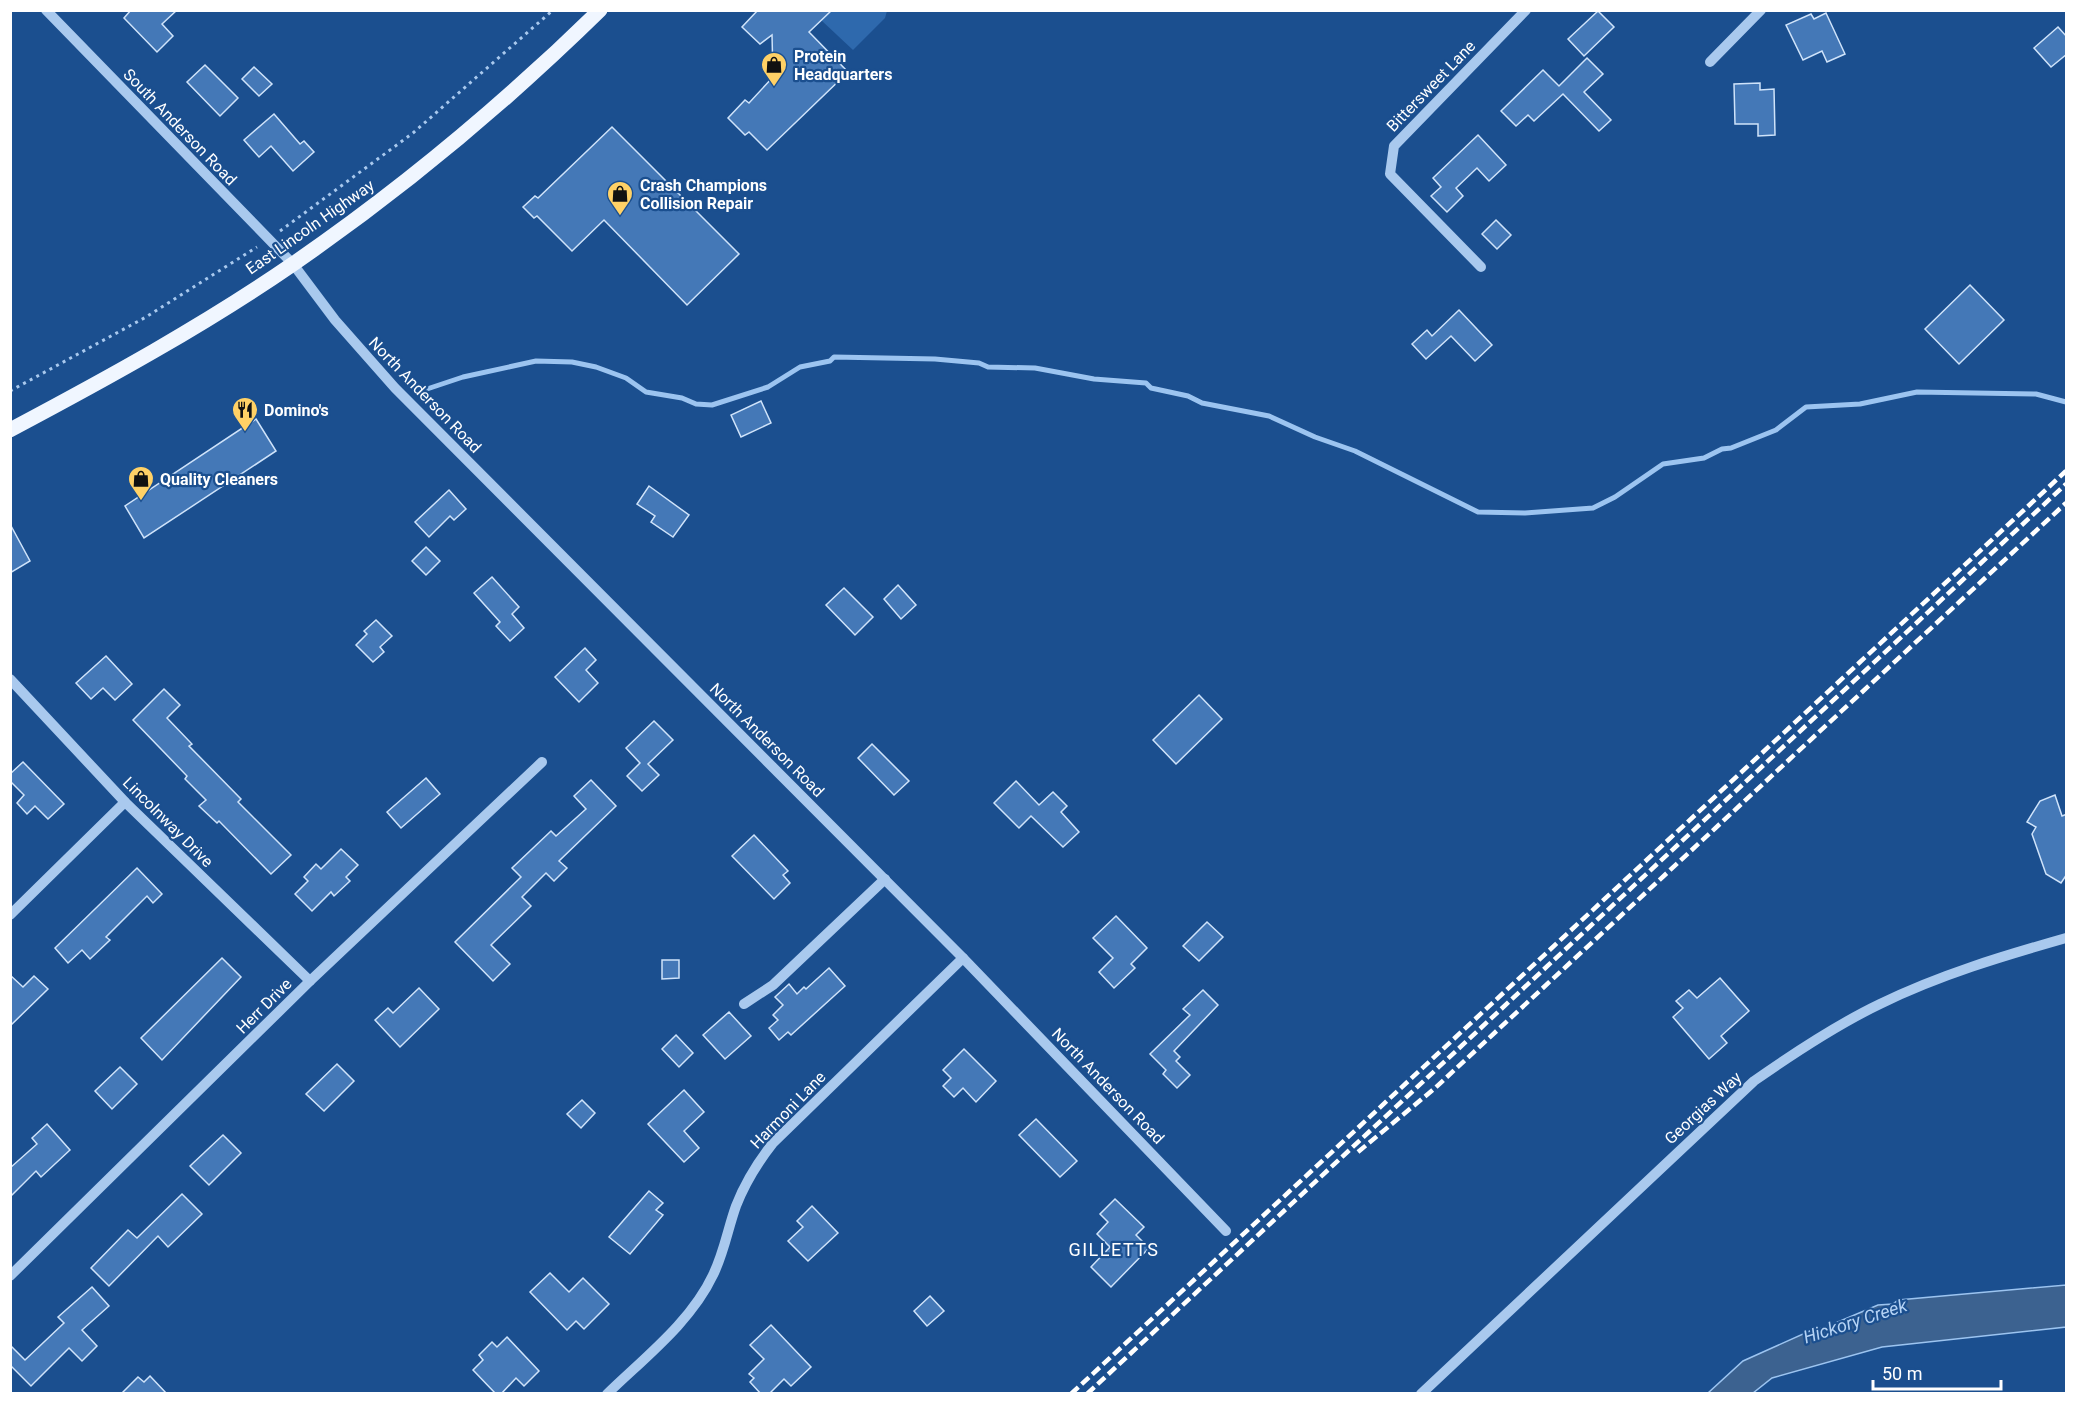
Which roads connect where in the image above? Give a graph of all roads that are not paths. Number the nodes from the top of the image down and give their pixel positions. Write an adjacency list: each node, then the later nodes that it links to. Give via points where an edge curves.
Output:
1 (46, 10): 6 (street, South Anderson Road)
2 (600, 10): 6 (main road, East Lincoln Highway, via 515,92)
3 (1526, 10): 7 (street, Bittersweet Lane, via 1394,146 1390,174)
4 (1761, 10): 5 (street)
5 (1710, 62)
6 (293, 264): 8 (main road, East Lincoln Highway, via 126,367); 12 (street, North Anderson Road, via 394,388)
7 (1481, 267)
8 (10, 430)
9 (10, 679): 11 (street, Lincolnway Drive)
10 (542, 762): 16 (street, Herr Drive)
11 (125, 802): 13 (street); 16 (street, Lincolnway Drive)
12 (885, 879): 15 (street, North Anderson Road); 17 (street, via 773,985)
13 (10, 915)
14 (2067, 938): 21 (street, Georgias Way, via 1997,957 1880,1004 1754,1081)
15 (963, 958): 18 (street, North Anderson Road); 20 (street, Harmoni Lane, via 773,1143 741,1196 714,1274 703,1294 671,1332)
16 (310, 981): 19 (street, Herr Drive)
17 (744, 1005)
18 (1226, 1231)
19 (10, 1276)
20 (607, 1394)
21 (1421, 1394)

